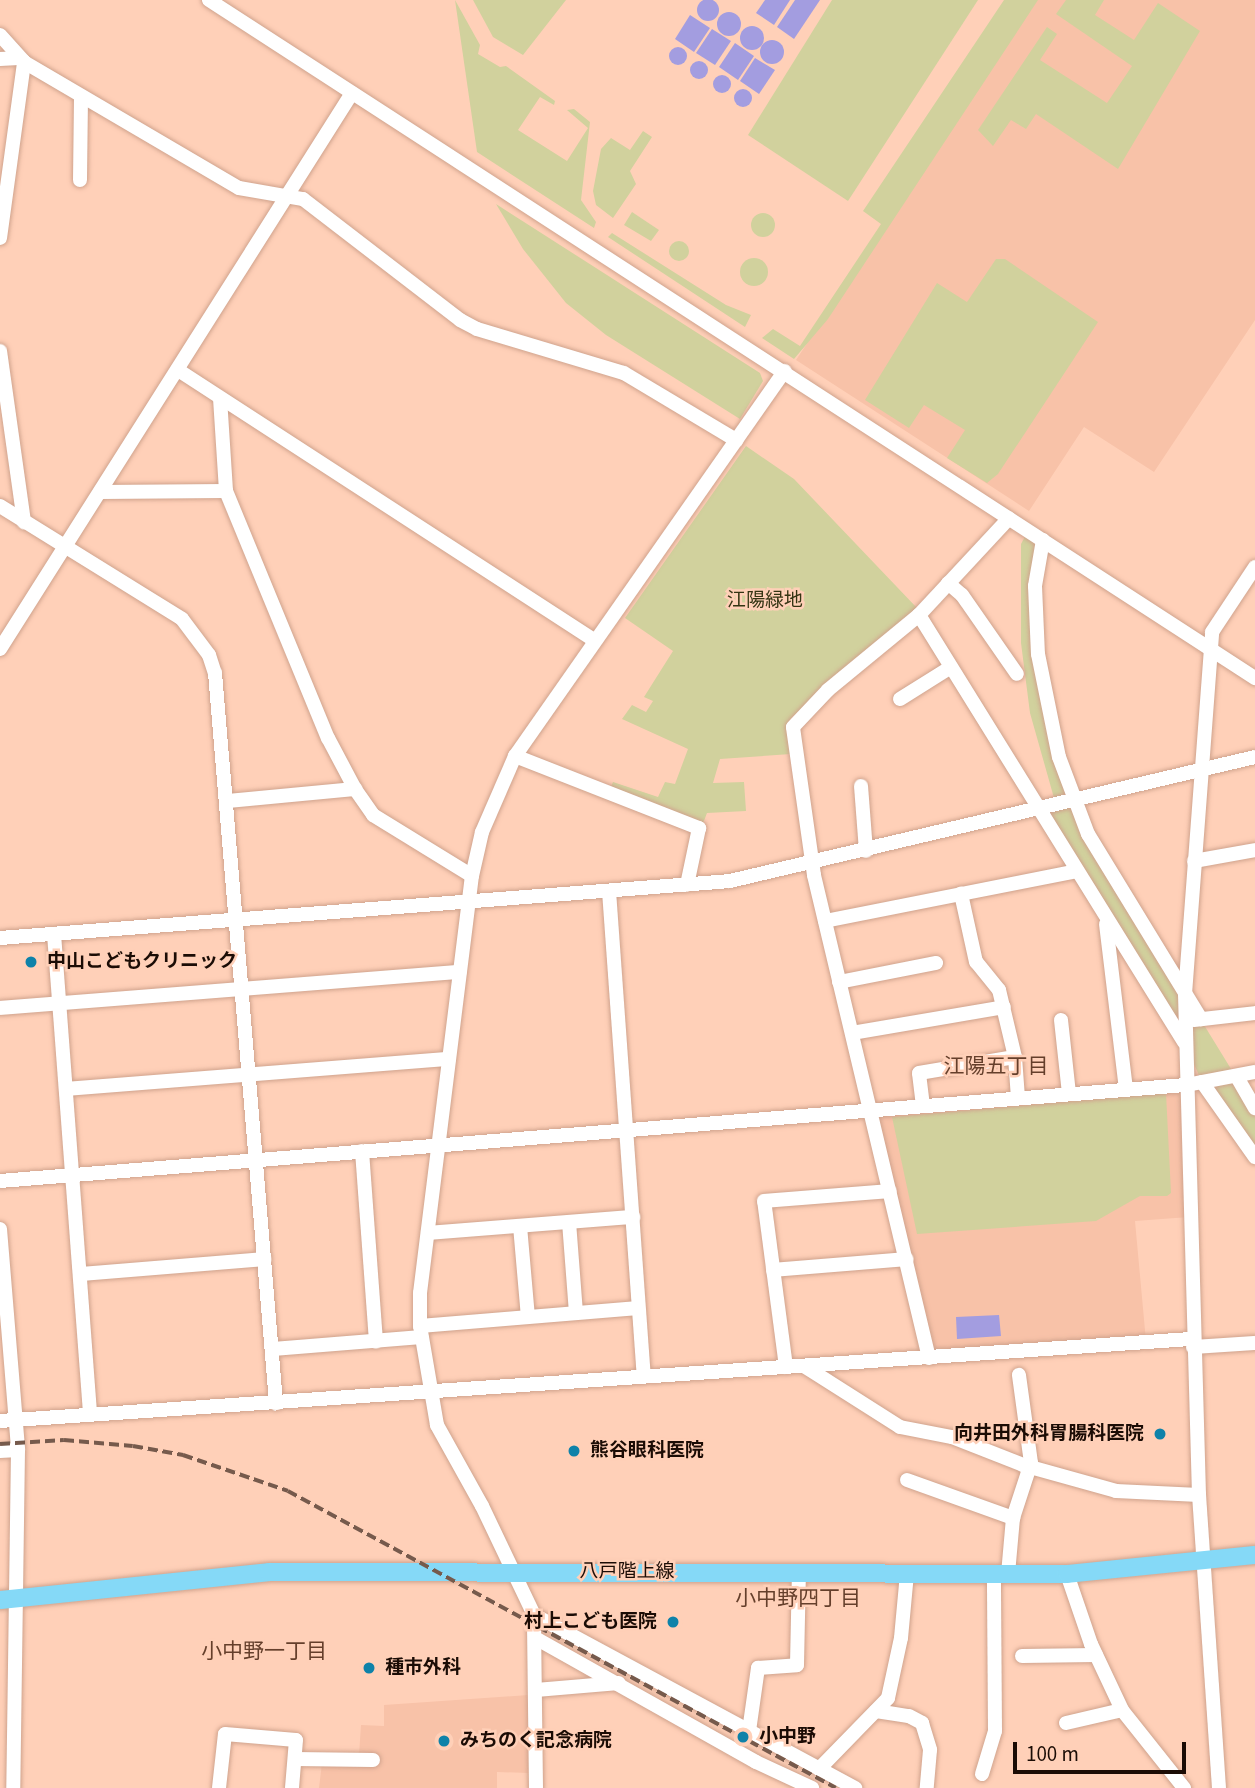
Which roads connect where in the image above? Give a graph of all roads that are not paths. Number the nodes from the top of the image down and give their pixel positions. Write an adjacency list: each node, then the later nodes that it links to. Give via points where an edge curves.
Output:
1 (209, 0): 5 (street)
2 (0, 35): 4 (street)
3 (0, 59): 4 (street)
4 (22, 60): 6 (street); 9 (street)
5 (352, 93): 8 (street); 12 (street)
6 (81, 96): 7 (street); 8 (street, via 239,188)
7 (80, 180)
8 (288, 198): 11 (street); 14 (street, via 303,199 460,320 624,373)
9 (0, 238)
10 (0, 351): 19 (street)
11 (178, 370): 13 (street); 16 (street)
12 (785, 371): 14 (street); 18 (street)
13 (220, 398): 15 (street); 25 (street)
14 (736, 440): 25 (street)
15 (226, 491): 16 (street); 36 (street, via 328,738)
16 (100, 492): 21 (street)
17 (0, 506): 19 (street)
18 (1009, 518): 20 (street); 23 (street)
19 (24, 522): 21 (street)
20 (1043, 540): 27 (street); 37 (street, via 1035,586 1038,654 1049,719)
21 (64, 548): 26 (street); 38 (street, via 182,620 209,655 219,692)
22 (1255, 566): 27 (street, via 1212,632)
23 (948, 583): 24 (street); 29 (street, via 962,595)
24 (919, 615): 28 (street); 43 (street, via 828,690 793,727)
25 (595, 641): 32 (street)
26 (0, 649)
27 (1210, 649): 30 (street); 34 (street)
28 (951, 667): 31 (street); 39 (street)
29 (1017, 674)
30 (1255, 678)
31 (900, 699)
32 (515, 756): 45 (street, via 482,832); 46 (street, via 699,828)
33 (1255, 757): 34 (street)
34 (1201, 770): 37 (street); 42 (street)
35 (861, 786): 41 (street)
36 (355, 789): 38 (street); 45 (street, via 373,815)
37 (1074, 800): 39 (street); 59 (street, via 1088,834)
38 (227, 801): 50 (street)
39 (1040, 808): 41 (street); 44 (street)
40 (1255, 850): 42 (street)
41 (866, 851): 43 (street)
42 (1194, 861): 59 (street)
43 (812, 864): 46 (street); 52 (street)
44 (1076, 871): 48 (street); 51 (street)
45 (472, 877): 49 (street)
46 (687, 885): 47 (street)
47 (609, 891): 49 (street); 83 (street)
48 (961, 894): 52 (street); 61 (street, via 976,962 999,990)
49 (469, 901): 50 (street); 56 (street)
50 (238, 919): 53 (street); 58 (street)
51 (1105, 919): 68 (street); 77 (street)
52 (825, 921): 57 (street)
53 (54, 934): 54 (street); 60 (street)
54 (0, 938)
55 (936, 963): 57 (street)
56 (460, 972): 58 (street); 70 (street)
57 (839, 982): 67 (street)
58 (243, 986): 60 (street); 72 (street)
59 (1185, 994): 64 (street); 66 (street)
60 (59, 1003): 62 (street); 76 (street)
61 (1004, 1007): 67 (street); 69 (street)
62 (0, 1008)
63 (1255, 1013): 64 (street)
64 (1201, 1019): 66 (street)
65 (1061, 1020): 78 (street)
66 (1184, 1021): 68 (street)
67 (852, 1032): 82 (street)
68 (1184, 1042): 75 (street)
69 (1015, 1058): 79 (street); 80 (street, via 919,1073)
70 (449, 1059): 72 (street); 84 (street)
71 (1255, 1072): 73 (street)
72 (250, 1075): 76 (street); 87 (street)
73 (1237, 1077): 74 (street); 81 (street)
74 (1202, 1082): 75 (street); 86 (street)
75 (1186, 1085): 77 (street); 105 (street)
76 (66, 1089): 88 (street)
77 (1126, 1090): 78 (street)
78 (1069, 1094): 79 (street)
79 (1018, 1098): 80 (street)
80 (923, 1106): 82 (street)
81 (1255, 1108)
82 (872, 1110): 83 (street); 90 (street)
83 (625, 1133): 84 (street); 91 (street)
84 (438, 1146): 85 (street); 95 (street)
85 (362, 1152): 87 (street); 104 (street)
86 (1255, 1157)
87 (257, 1159): 88 (street); 96 (street)
88 (73, 1173): 89 (street); 99 (street)
89 (0, 1181)
90 (890, 1191): 97 (street); 98 (street, via 764,1201)
91 (633, 1217): 92 (street); 100 (street)
92 (569, 1222): 93 (street); 101 (street)
93 (520, 1226): 95 (street); 102 (street)
94 (0, 1229): 116 (street)
95 (428, 1233): 103 (street)
96 (264, 1259): 99 (street); 107 (street)
97 (907, 1259): 98 (street); 108 (street)
98 (773, 1270): 110 (street)
99 (82, 1274): 115 (street)
100 (638, 1308): 101 (street); 111 (street)
101 (576, 1313): 102 (street)
102 (528, 1317): 103 (street)
103 (421, 1332): 104 (street); 113 (street)
104 (376, 1341): 107 (street)
105 (1193, 1343): 106 (street); 108 (street); 122 (street)
106 (1255, 1343)
107 (273, 1349): 114 (street)
108 (929, 1358): 109 (street)
109 (804, 1366): 110 (street); 120 (street, via 900,1427 952,1437)
110 (786, 1367): 111 (street)
111 (645, 1375): 113 (street)
112 (1019, 1375): 120 (street)
113 (428, 1392): 114 (street); 126 (street, via 437,1425 482,1506)
114 (276, 1403): 115 (street)
115 (90, 1415): 116 (street)
116 (15, 1419): 117 (street); 118 (street)
117 (0, 1421)
118 (18, 1450): 119 (street); 131 (street)
119 (0, 1451)
120 (1030, 1467): 122 (street, via 1116,1491); 123 (street)
121 (907, 1479): 123 (street)
122 (1199, 1494): 125 (street)
123 (1013, 1518): 129 (street)
124 (1255, 1555): 125 (main road, 八戸階上線)
125 (1202, 1563): 130 (main road, 八戸階上線); 154 (street)
126 (511, 1571): 127 (main road, 八戸階上線); 131 (main road, 八戸階上線, via 269,1572); 132 (street)
127 (799, 1573): 128 (main road, 八戸階上線); 141 (street, via 797,1665 758,1668)
128 (907, 1573): 129 (main road, 八戸階上線); 139 (street, via 894,1682)
129 (1001, 1574): 130 (main road, 八戸階上線); 145 (street, via 995,1731)
130 (1067, 1574): 135 (street)
131 (9, 1599): 146 (street)
132 (534, 1615): 133 (street); 141 (street)
133 (537, 1639): 136 (street); 137 (street)
134 (1023, 1656): 135 (street)
135 (1096, 1656): 138 (street)
136 (619, 1683): 137 (street); 150 (street, via 746,1757)
137 (537, 1690): 149 (street)
138 (1122, 1710): 140 (street); 153 (street)
139 (876, 1711): 144 (street); 152 (street, via 922,1723 930,1750)
140 (1066, 1723)
141 (749, 1731): 144 (street)
142 (295, 1759): 143 (street); 147 (street, via 296,1740 225,1734); 148 (street)
143 (373, 1760)
144 (819, 1769): 151 (street)
145 (982, 1774)
146 (13, 1788)
147 (219, 1788)
148 (292, 1788)
149 (536, 1788)
150 (812, 1788)
151 (855, 1788)
152 (927, 1788)
153 (1184, 1788)
154 (1219, 1788)

